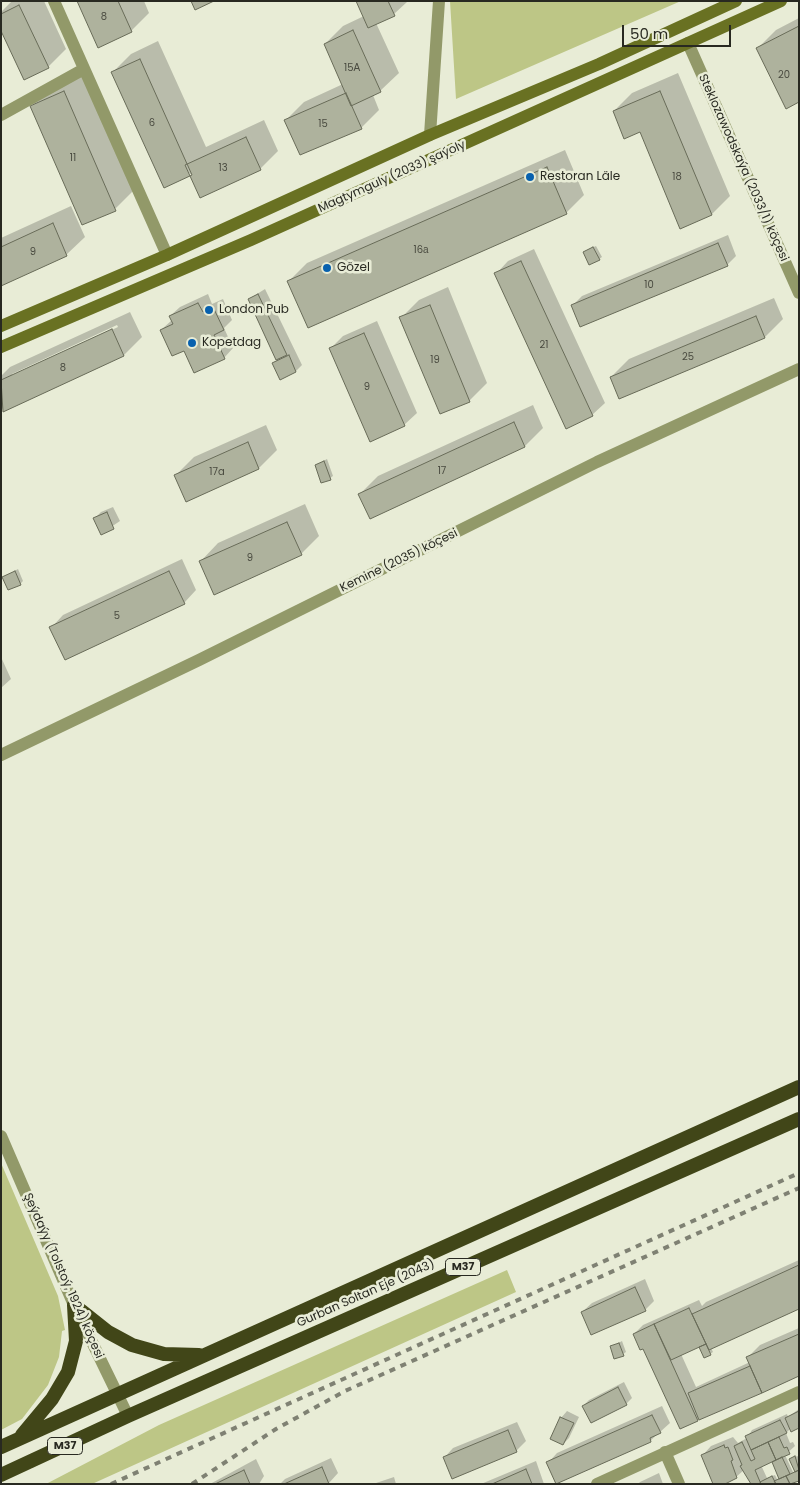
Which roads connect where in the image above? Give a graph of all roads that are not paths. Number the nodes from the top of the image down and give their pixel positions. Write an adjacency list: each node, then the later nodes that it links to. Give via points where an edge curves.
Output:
1 (54, 1): 6 (street)
2 (439, 1): 8 (street)
3 (736, 1): 8 (main road, Magtymguly (2033) şaýoly, via 599,64)
4 (781, 1): 5 (main road, Magtymguly (2033) şaýoly)
5 (688, 43): 10 (street, Steklozawodskaýa (2033/1) köçesi); 12 (main road, Magtymguly (2033) şaýoly, via 251,240)
6 (84, 70): 7 (street); 9 (street)
7 (1, 115)
8 (430, 135): 9 (main road, Magtymguly (2033) şaýoly)
9 (167, 255): 11 (main road, Magtymguly (2033) şaýoly)
10 (799, 293)
11 (1, 326)
12 (1, 347)
13 (799, 369): 14 (street, Kemine (2035) köçesi, via 597,462)
14 (1, 756)
15 (799, 1087): 19 (highway, Gurban Soltan Eje (2043) / M37)
16 (799, 1119): 22 (highway, Gurban Soltan Eje (2043) / M37)
17 (1, 1136): 18 (street, Şeýdaýy (Tolstoý, 1924) köçesi)
18 (74, 1305): 19 (highway, via 108,1332 132,1345 176,1356); 21 (street, Şeýdaýy (Tolstoý, 1924) köçesi); 24 (highway, Gurban Soltan Eje (2043), via 76,1342 68,1372 52,1399)
19 (209, 1354): 21 (highway, Gurban Soltan Eje (2043) / M37)
20 (799, 1392): 26 (street)
21 (116, 1394): 22 (street, Şeýdaýy (Tolstoý, 1924) köçesi); 24 (highway, Gurban Soltan Eje (2043) / M37)
22 (128, 1416): 23 (highway, Gurban Soltan Eje (2043) / M37)
23 (81, 1439): 27 (highway, Gurban Soltan Eje (2043) / M37); 28 (highway)
24 (18, 1440): 25 (highway, Gurban Soltan Eje (2043) / M37)
25 (1, 1447)
26 (665, 1452): 29 (street); 30 (street)
27 (1, 1475)
28 (4, 1484)
29 (597, 1484)
30 (679, 1484)

